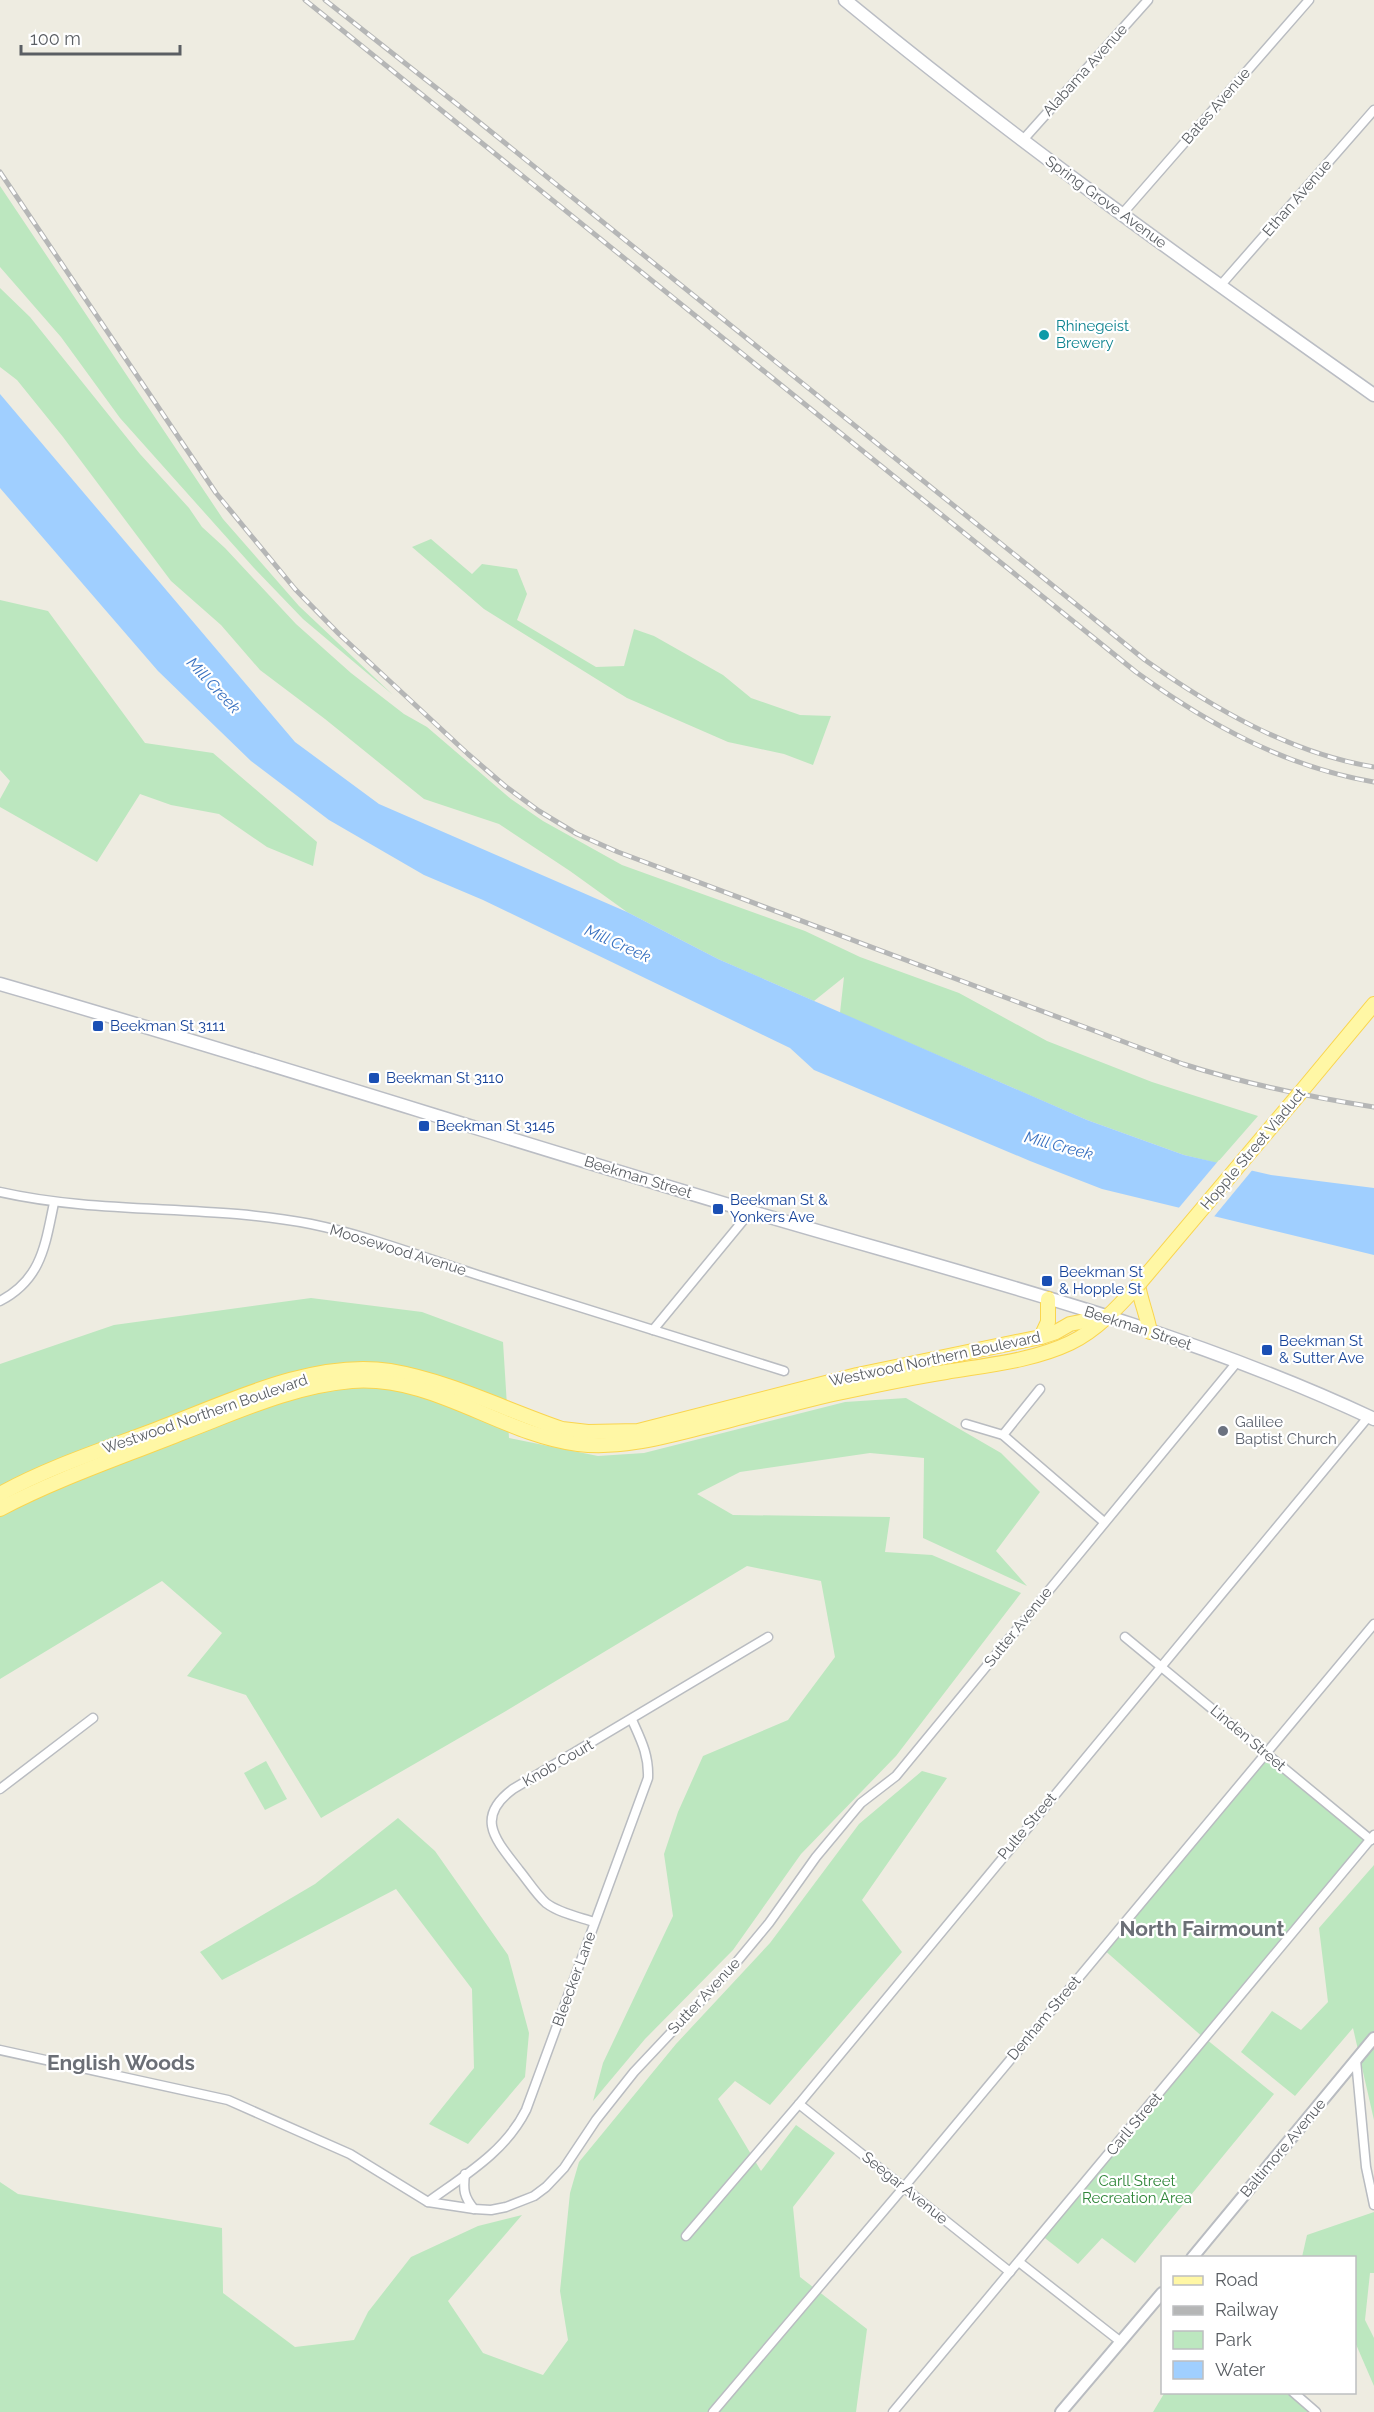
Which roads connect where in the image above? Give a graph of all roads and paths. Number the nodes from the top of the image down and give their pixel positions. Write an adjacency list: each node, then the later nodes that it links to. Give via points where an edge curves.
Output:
1 (845, 0): 5 (main road, Spring Grove Avenue)
2 (1148, 0): 5 (street, Alabama Avenue)
3 (1309, 0): 6 (street, Bates Avenue)
4 (1374, 110): 7 (street, Ethan Avenue)
5 (1022, 141): 6 (main road, Spring Grove Avenue)
6 (1123, 213): 7 (main road, Spring Grove Avenue)
7 (1220, 286): 8 (main road, Spring Grove Avenue)
8 (1374, 395)
9 (0, 984): 13 (main road, Beekman Street)
10 (1374, 1004): 14 (main road, Hopple Street Viaduct, bridge)
11 (0, 1192): 12 (street, Moosewood Avenue)
12 (54, 1203): 16 (street, via 43,1253 29,1280); 18 (street, Moosewood Avenue, via 222,1212 312,1224)
13 (752, 1211): 15 (main road, Beekman Street); 18 (street)
14 (1136, 1291): 17 (main road, Hopple Street Viaduct); 19 (main road)
15 (1048, 1299): 17 (main road, Beekman Street); 20 (main road, via 1048,1322)
16 (0, 1301)
17 (1105, 1317): 19 (main road, Beekman Street); 20 (main road, Westwood Northern Boulevard, via 1070,1324); 28 (main road, Westwood Northern Boulevard, via 1070,1343 1020,1359 843,1392 663,1437 605,1446 537,1434 408,1385 382,1381 324,1384 280,1396 68,1477)
18 (653, 1330): 22 (street, Moosewood Avenue)
19 (1150, 1332): 21 (main road, Beekman Street)
20 (1041, 1337): 27 (main road, Westwood Northern Boulevard, via 857,1375 638,1431 612,1433 562,1429 406,1375 367,1370 318,1374 250,1394 48,1470)
21 (1238, 1361): 24 (main road, Beekman Street); 29 (street, Sutter Avenue)
22 (784, 1371)
23 (1040, 1389): 26 (street)
24 (1371, 1417): 33 (street, Pulte Street)
25 (966, 1424): 26 (street)
26 (1003, 1435): 29 (street)
27 (0, 1494)
28 (0, 1509)
29 (1104, 1522): 48 (street, Sutter Avenue, via 896,1776 861,1803 769,1923 634,2072 564,2168 546,2187 520,2203 491,2210)
30 (1374, 1624): 36 (street, Denham Street)
31 (768, 1637): 35 (street, Knob Court)
32 (1125, 1637): 33 (street, Linden Street)
33 (1161, 1666): 36 (street, Linden Street); 43 (street, Pulte Street)
34 (93, 1718): 37 (street)
35 (632, 1720): 39 (street, Bleecker Lane, via 647,1752 648,1778); 39 (street, Knob Court, via 513,1789 498,1803 491,1821 495,1838 546,1903)
36 (1266, 1753): 38 (street, Linden Street); 45 (street, Denham Street)
37 (0, 1789)
38 (1372, 1838): 51 (street, Carll Street)
39 (594, 1922): 44 (street, Bleecker Lane, via 519,2124 501,2147)
40 (1374, 2038): 42 (street, Baltimore Avenue)
41 (0, 2050): 46 (street, Sutter Avenue, via 228,2100 350,2154)
42 (1356, 2060): 47 (street, via 1366,2167); 50 (street, Baltimore Avenue)
43 (799, 2104): 45 (street, Seegar Avenue); 49 (street, Pulte Street)
44 (465, 2174): 46 (street, Bleecker Lane); 48 (street, via 462,2191)
45 (904, 2187): 52 (street, Seegar Avenue); 56 (street, Denham Street)
46 (428, 2202): 48 (street, Sutter Avenue)
47 (1374, 2205)
48 (474, 2209)
49 (686, 2236)
50 (1194, 2256)
51 (1019, 2262): 52 (street, Carll Street); 54 (street)
52 (1010, 2272): 57 (street, Carll Street)
53 (1161, 2294): 54 (street)
54 (1121, 2342): 58 (street)
55 (1295, 2394): 59 (street)
56 (713, 2412)
57 (893, 2412)
58 (1061, 2412)
59 (1316, 2412)

